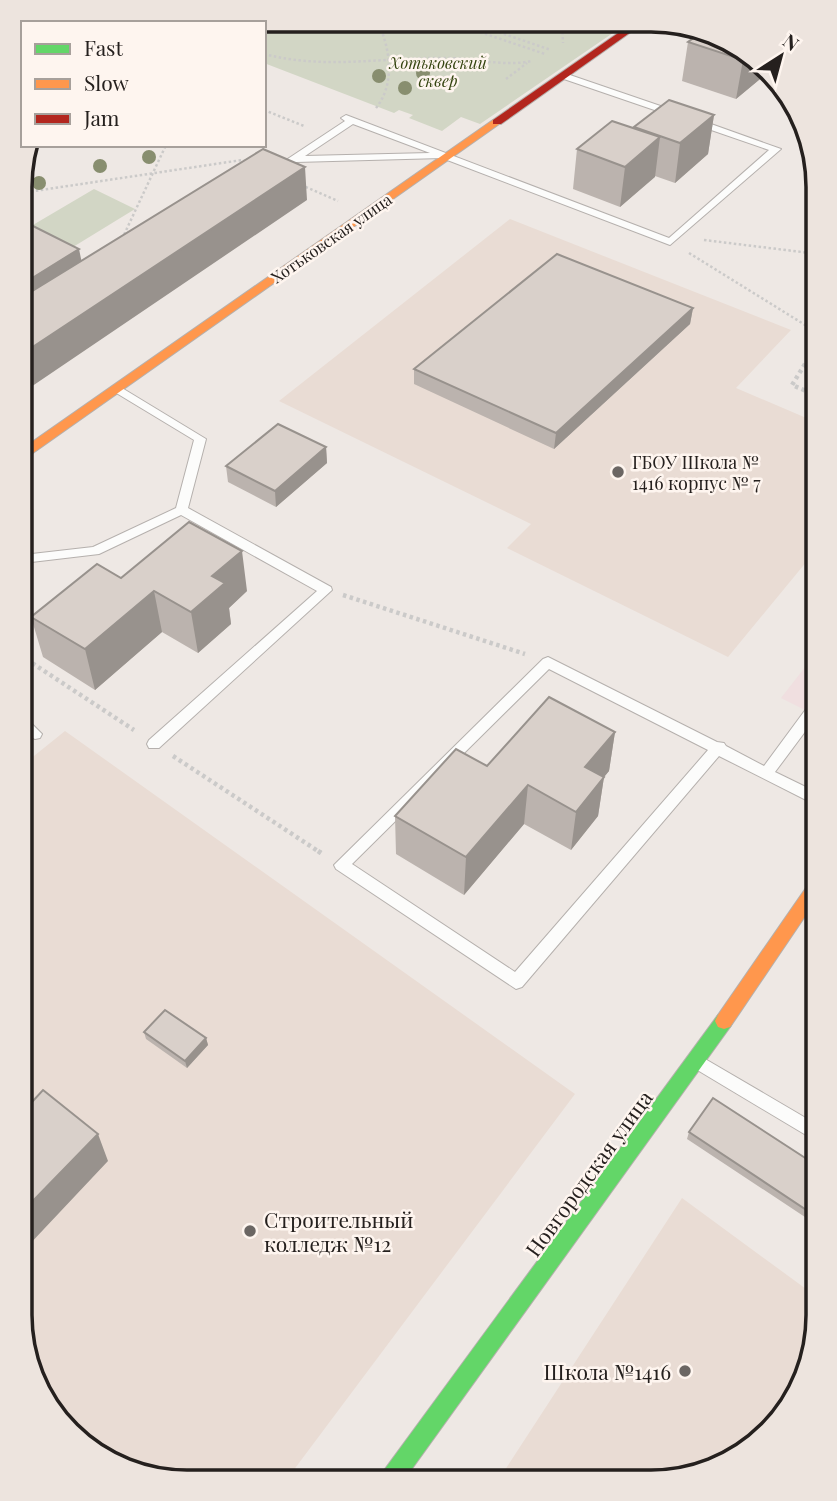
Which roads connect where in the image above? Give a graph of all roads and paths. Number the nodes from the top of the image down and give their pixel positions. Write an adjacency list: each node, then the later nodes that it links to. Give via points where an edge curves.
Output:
1 (380, 32): 10 (path)
2 (479, 32): 9 (path)
3 (499, 32): 7 (path)
4 (563, 32): 6 (path)
5 (626, 32): 12 (street, Хотьковская улица)
6 (559, 48)
7 (555, 51)
8 (266, 55): 10 (path, via 305,65)
9 (549, 56)
10 (387, 60): 11 (path); 13 (path, via 386,96 378,107)
11 (528, 63)
12 (564, 76): 15 (street, Хотьковская улица); 22 (lane, via 776,149)
13 (350, 119): 15 (lane); 16 (lane)
14 (165, 147): 17 (path)
15 (448, 156): 16 (lane); 21 (street, Хотьковская улица); 22 (lane)
16 (295, 159): 18 (lane)
17 (155, 172): 18 (path, via 242,160); 20 (path); 23 (path)
18 (272, 173): 19 (lane); 21 (path)
19 (261, 180)
20 (32, 191)
21 (367, 213): 27 (street, Хотьковская улица)
22 (672, 239): 24 (path); 25 (path)
23 (119, 245)
24 (806, 253)
25 (806, 325)
26 (806, 363): 28 (path, via 792,385)
27 (117, 389): 29 (street, Хотьковская улица); 30 (lane, via 200,439)
28 (806, 391)
29 (32, 449)
30 (181, 510): 31 (lane, via 95,551); 32 (lane)
31 (32, 558)
32 (326, 590): 33 (path); 35 (lane)
33 (548, 662): 36 (lane); 36 (lane, via 341,865 516,982)
34 (806, 720): 37 (lane)
35 (154, 744)
36 (719, 747): 37 (lane)
37 (766, 773): 38 (lane)
38 (805, 794)
39 (805, 903): 40 (street, Новгородская улица)
40 (696, 1061): 41 (lane); 42 (street, Новгородская улица)
41 (805, 1127)
42 (399, 1469)

